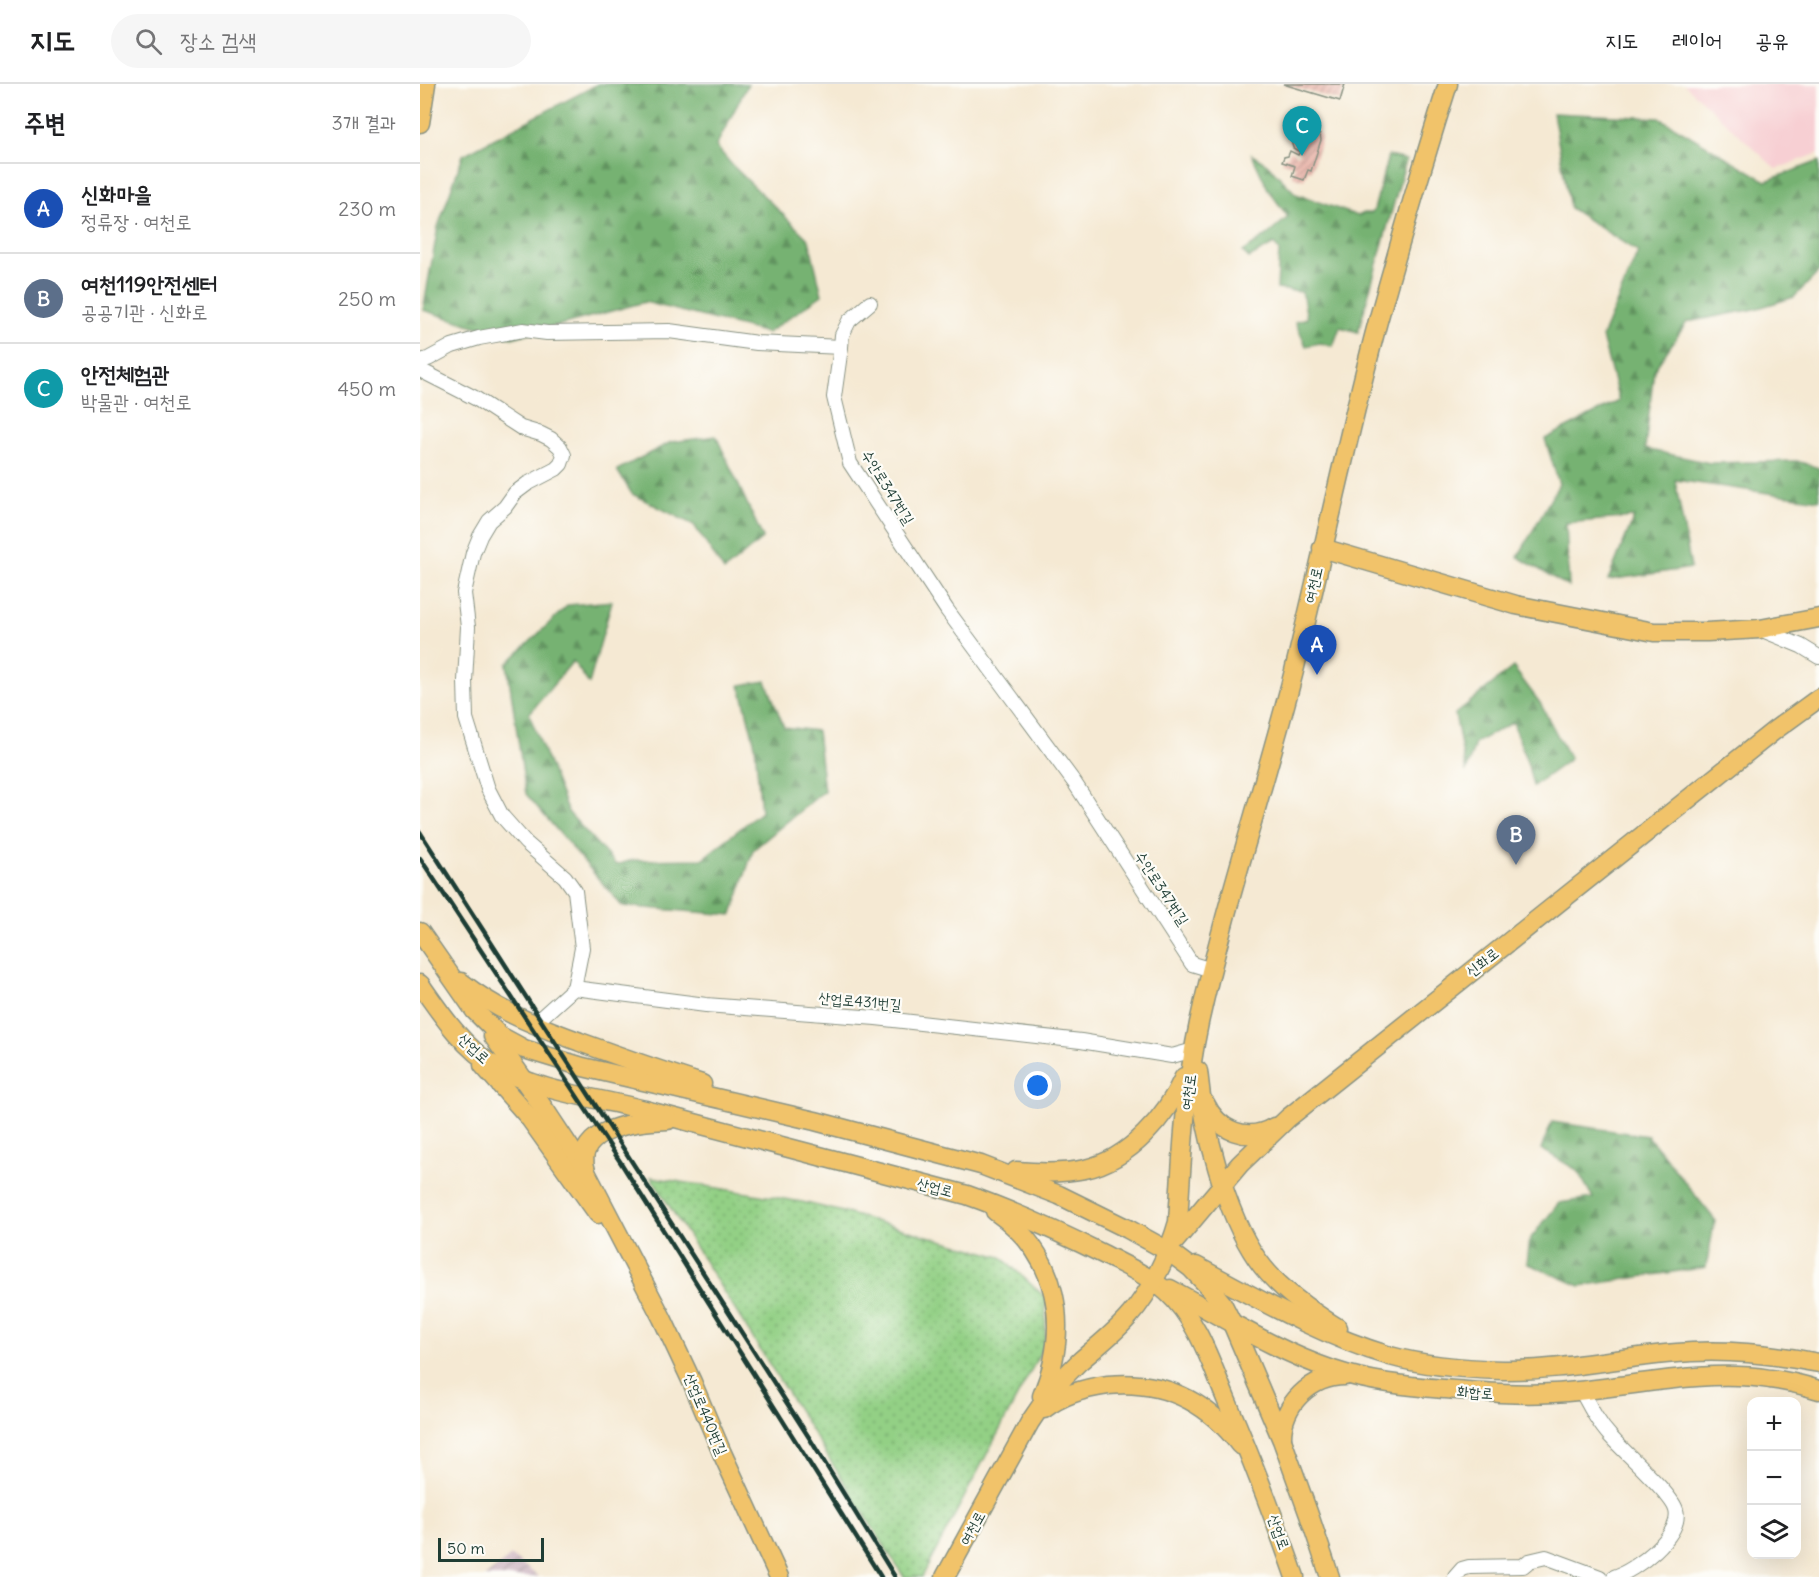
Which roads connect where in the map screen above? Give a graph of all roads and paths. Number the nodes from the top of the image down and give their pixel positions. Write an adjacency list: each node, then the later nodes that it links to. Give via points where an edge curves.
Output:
1 (426, 84): 3 (main road)
2 (1448, 84): 8 (main road, 여천로, via 1378,323)
3 (420, 123)
4 (870, 303): 5 (street, 수안로347번길, via 849,321)
5 (842, 346): 6 (street, via 757,343 669,332 523,330 452,346); 15 (street, 수안로347번길, via 834,397 850,463 947,610 1074,782 1192,964)
6 (420, 361)
7 (420, 370): 17 (street, via 475,398 521,429 551,439 564,455 556,469 515,493 489,520 480,536 464,593 468,627 465,681 466,718 488,789 502,816 575,891 582,948)
8 (1322, 548): 10 (main road, 여천로, via 1516,604 1654,632); 15 (main road, 여천로, via 1294,671)
9 (1819, 618): 10 (main road, 여천로)
10 (1760, 628): 11 (street)
11 (1819, 657)
12 (1819, 698): 27 (main road, 신화로)
13 (420, 932): 14 (main road, 산업로)
14 (437, 957): 18 (main road, 산업로); 19 (main road, 산업로, via 475,993)
15 (1212, 970): 20 (main road, 여천로)
16 (420, 984): 21 (main road, 산업로)
17 (574, 988): 19 (street); 22 (street, 산업로431번길, via 706,1005 876,1018 1081,1041 1172,1056)
18 (475, 1011): 23 (main road, 산업로, via 512,1043); 24 (main road, 산업로440번길)
19 (534, 1024): 29 (main road, 산업로, via 631,1061)
20 (1198, 1025): 22 (main road, 여천로); 25 (main road)
21 (466, 1044): 24 (main road, 산업로, via 495,1066); 26 (main road, 산업로440번길)
22 (1194, 1050): 30 (main road, via 1176,1096 1137,1140 1106,1162 1065,1173); 34 (main road, 여천로, via 1184,1123 1178,1222)
23 (583, 1067): 24 (main road, via 541,1063); 29 (main road, 산업로)
24 (525, 1081): 26 (main road); 28 (main road, 산업로); 31 (main road, 산업로440번길)
25 (1200, 1090): 27 (main road, via 1213,1116 1238,1134 1258,1134); 32 (main road)
26 (528, 1116): 35 (main road, 산업로440번길)
27 (1288, 1118): 32 (main road, 신화로)
28 (682, 1120): 31 (main road, via 629,1125 598,1136 584,1151); 33 (main road, 산업로)
29 (815, 1121): 30 (main road, 산업로)
30 (981, 1165): 34 (main road, 산업로, via 1059,1195)
31 (586, 1172): 35 (main road, 산업로440번길)
32 (1223, 1184): 34 (main road, 신화로); 38 (main road, via 1243,1235 1271,1276 1327,1321)
33 (967, 1195): 36 (main road, 산업로, via 1046,1225); 43 (main road, via 989,1206 1020,1231 1041,1259 1052,1285 1056,1313 1054,1352 1045,1389)
34 (1168, 1251): 36 (main road, 여천로); 37 (main road, 산업로, via 1208,1285); 38 (main road, 화합로, via 1329,1334)
35 (628, 1254): 46 (main road, 산업로440번길, via 687,1371)
36 (1152, 1280): 37 (main road, 화합로); 43 (main road, 여천로, via 1129,1317 1057,1384); 45 (main road, 산업로, via 1181,1307 1201,1340)
37 (1232, 1323): 40 (main road, 화합로, via 1333,1371); 44 (main road, 산업로)
38 (1392, 1356): 39 (main road, 화합로, via 1421,1363 1504,1370 1694,1352 1770,1356)
39 (1819, 1364)
40 (1353, 1376): 41 (main road, 화합로, via 1418,1387 1504,1394); 44 (main road, via 1327,1378 1306,1390 1290,1407)
41 (1581, 1390): 42 (main road, 화합로, via 1696,1377 1768,1378); 52 (street, via 1609,1435 1662,1490 1677,1513 1670,1533 1653,1553)
42 (1819, 1390)
43 (1030, 1422): 45 (main road, via 1050,1404 1077,1391 1115,1385 1154,1386 1203,1408 1234,1437); 47 (main road, 여천로)
44 (1282, 1440): 49 (main road, 산업로)
45 (1255, 1468): 48 (main road, 산업로)
46 (779, 1577)
47 (945, 1577)
48 (1295, 1577)
49 (1330, 1577)
50 (1455, 1577): 51 (street, via 1469,1567 1523,1566 1546,1557)
51 (1600, 1577)
52 (1616, 1577)

